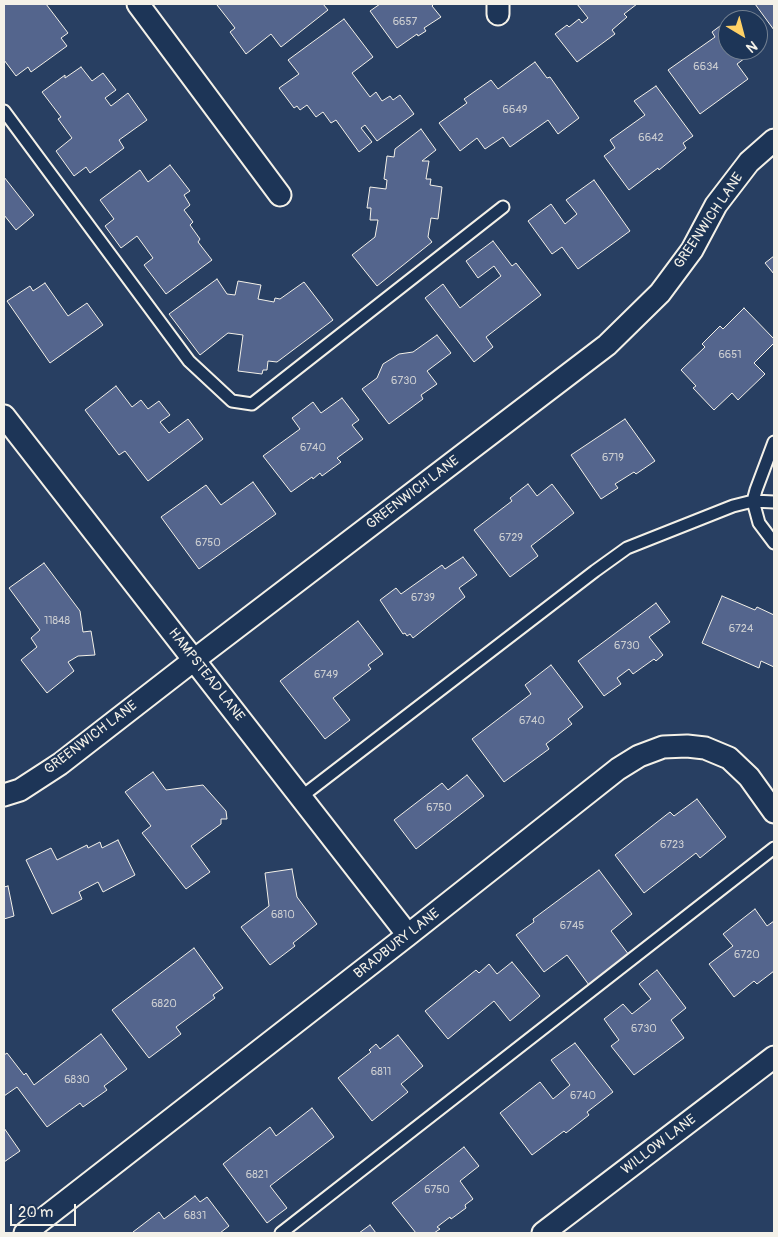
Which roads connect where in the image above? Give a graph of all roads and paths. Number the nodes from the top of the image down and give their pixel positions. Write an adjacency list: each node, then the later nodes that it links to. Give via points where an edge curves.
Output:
1 (138, 4): 4 (street)
2 (4, 111): 5 (lane, via 189,361 232,401 252,404)
3 (774, 140): 11 (street, GREENWICH LANE, via 749,162 716,205 692,250 660,293 607,345)
4 (280, 195)
5 (503, 207)
6 (4, 416): 11 (street, HAMPSTEAD LANE)
7 (774, 442): 8 (lane)
8 (753, 502): 9 (lane); 10 (lane, via 759,523); 13 (lane, via 733,506 627,548)
9 (774, 502)
10 (774, 543)
11 (194, 660): 12 (street, GREENWICH LANE, via 60,764 20,790); 13 (street, HAMPSTEAD LANE)
12 (4, 795)
13 (301, 797): 16 (street, HAMPSTEAD LANE)
14 (774, 812): 16 (street, BRADBURY LANE, via 749,777 729,758 705,748 663,747 618,769)
15 (774, 848): 19 (lane)
16 (408, 936): 18 (street, BRADBURY LANE)
17 (774, 1057): 20 (street, WILLOW LANE)
18 (25, 1233)
19 (281, 1233)
20 (543, 1233)

